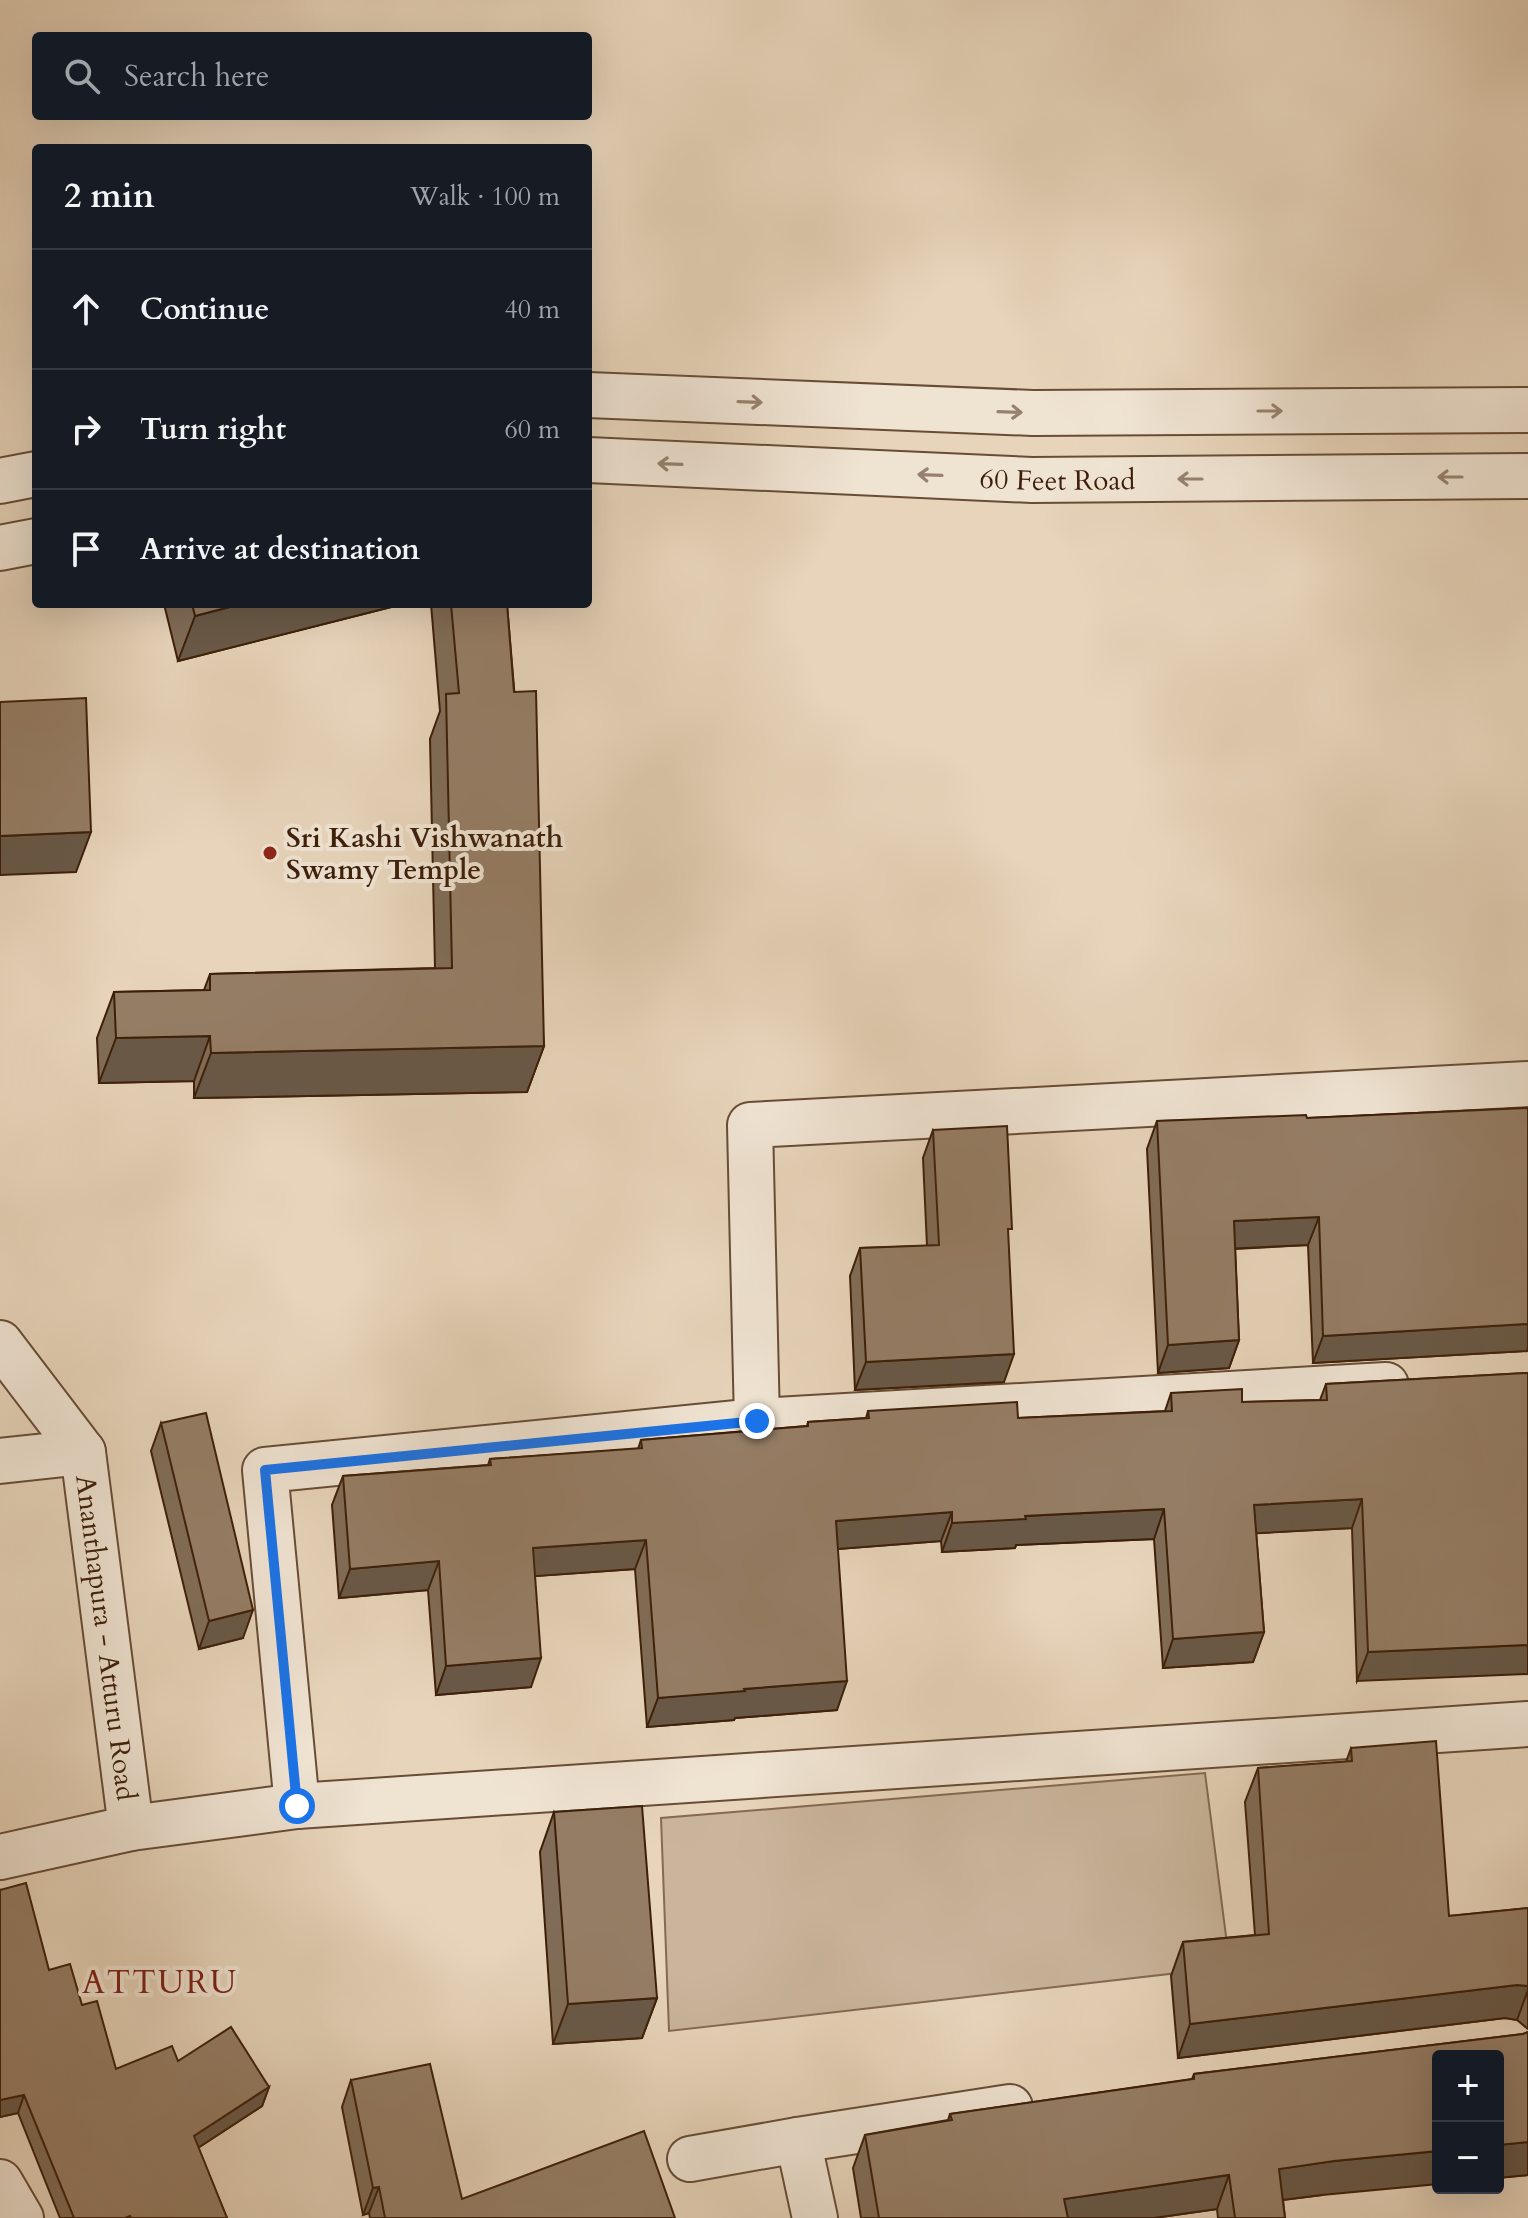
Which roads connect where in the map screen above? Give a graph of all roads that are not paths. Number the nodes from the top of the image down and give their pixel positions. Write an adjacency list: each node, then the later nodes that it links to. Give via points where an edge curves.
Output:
1 (592, 395): 2 (street, one-way to 2, via 1033,413)
2 (1528, 410)
3 (592, 460): 5 (street, 60 Feet Road, one-way to 3, via 1032,480)
4 (32, 475): 6 (street)
5 (1528, 476)
6 (0, 481)
7 (32, 542): 8 (street)
8 (0, 548)
9 (1528, 1084): 12 (street, via 750,1125)
10 (0, 1343): 13 (street, Ananthapura - Atturu Road)
11 (1418, 1383): 12 (street)
12 (757, 1421): 16 (street, via 265,1470)
13 (83, 1452): 14 (street); 17 (street, Ananthapura - Atturu Road)
14 (0, 1461)
15 (1528, 1724): 16 (street)
16 (297, 1806): 17 (street)
17 (131, 1828): 18 (street, Ananthapura - Atturu Road)
18 (0, 1857)
19 (1044, 2102): 20 (street)
20 (798, 2140): 21 (street); 24 (street)
21 (690, 2159)
22 (0, 2182): 23 (street)
23 (21, 2218)
24 (815, 2218)

